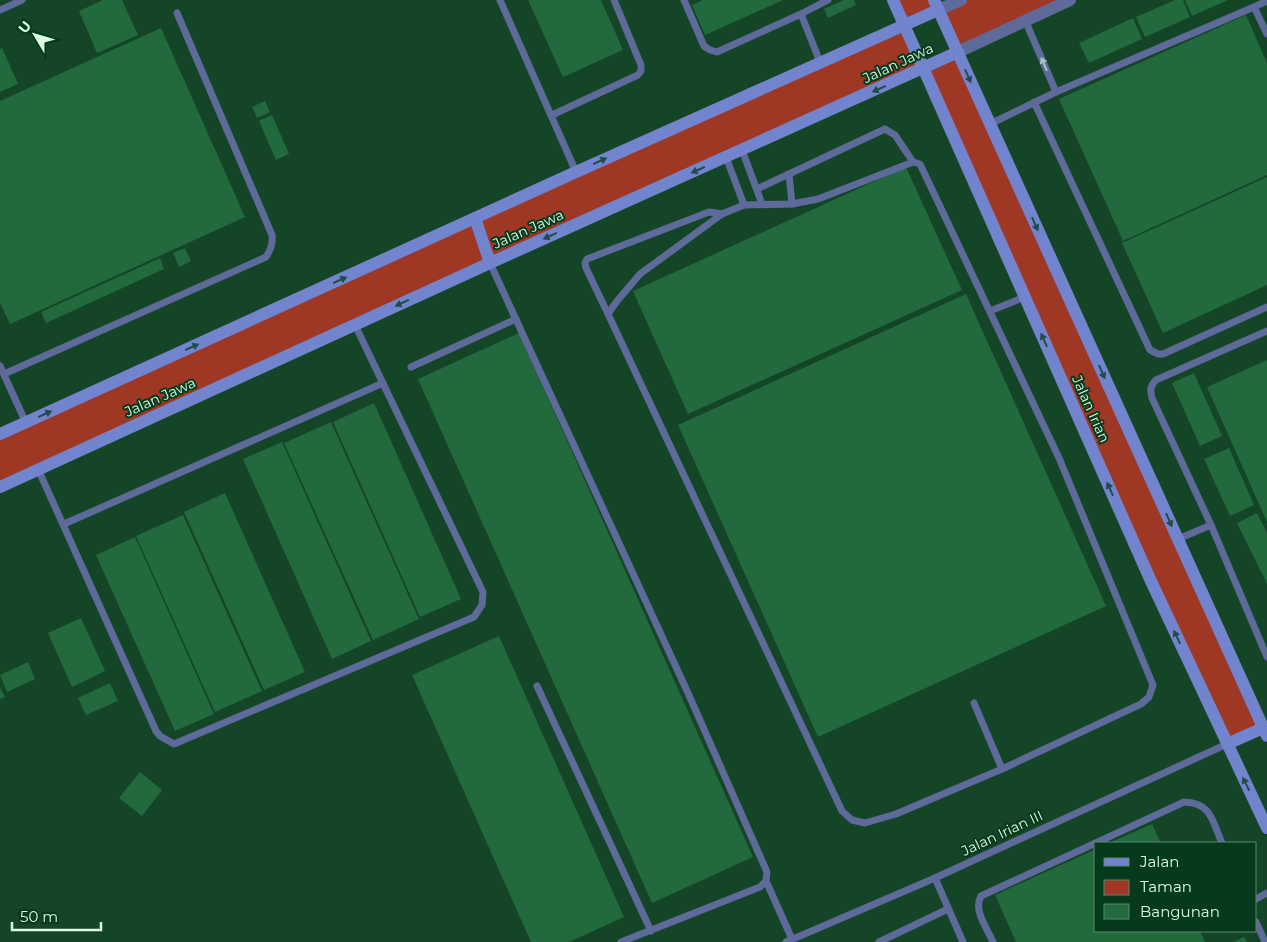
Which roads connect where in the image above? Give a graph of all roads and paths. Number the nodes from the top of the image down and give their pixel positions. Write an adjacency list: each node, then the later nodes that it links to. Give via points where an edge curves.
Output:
1 (22, 0): 12 (lane)
2 (500, 0): 23 (lane)
3 (614, 0): 23 (lane, via 642,65 641,71)
4 (684, 0): 14 (lane, via 704,46 717,52)
5 (828, 0): 14 (lane)
6 (893, 0): 16 (street, Jalan Irian)
7 (960, 0): 10 (street)
8 (1070, 0): 15 (street, Jalan Jawa)
9 (1267, 1): 11 (lane)
10 (936, 5): 16 (street); 18 (street, Jalan Irian)
11 (1254, 7): 17 (lane); 21 (lane)
12 (0, 10)
13 (177, 13): 46 (lane, via 272,235 271,249 266,257)
14 (801, 14): 19 (lane)
15 (1025, 20): 18 (street, Jalan Jawa); 21 (lane, one-way to 15)
16 (904, 25): 19 (street); 20 (street, Jalan Irian)
17 (1267, 34)
18 (958, 52): 20 (street, Jalan Jawa); 24 (street, Jalan Irian, one-way to 24)
19 (820, 62): 28 (street, one-way to 19)
20 (923, 69): 25 (street, Jalan Jawa, one-way to 25); 37 (street, Jalan Irian)
21 (1056, 92): 22 (lane)
22 (1034, 102): 24 (lane); 38 (lane, via 1150,350 1163,354)
23 (552, 115): 28 (lane)
24 (990, 124): 54 (street, Jalan Irian, one-way to 54)
25 (742, 150): 26 (street, Jalan Jawa); 30 (lane)
26 (726, 157): 33 (lane); 36 (street, Jalan Jawa, one-way to 36)
27 (913, 162): 29 (lane, via 895,135 884,129); 32 (lane, via 818,199); 39 (lane, via 920,164)
28 (576, 172): 35 (street)
29 (788, 174): 30 (lane); 32 (lane)
30 (757, 189): 31 (lane)
31 (762, 204): 32 (lane); 33 (lane)
32 (792, 204)
33 (744, 205): 34 (lane)
34 (722, 214): 40 (lane, via 640,274); 40 (lane, via 708,212 587,259 586,268)
35 (475, 218): 36 (street); 48 (street, one-way to 35)
36 (490, 263): 41 (lane); 42 (street, Jalan Jawa, one-way to 42)
37 (1025, 297): 39 (lane); 59 (street, Jalan Irian, one-way to 37)
38 (1267, 307)
39 (990, 311): 60 (lane, via 1060,458 1153,684 1150,697 1141,704)
40 (608, 314): 60 (lane, via 804,734 846,816 865,823)
41 (516, 319): 45 (lane); 66 (lane, via 688,693 767,872)
42 (355, 325): 47 (lane); 50 (street, Jalan Jawa)
43 (1267, 331): 53 (lane, via 1156,380 1150,390)
44 (0, 366): 46 (lane)
45 (411, 367)
46 (4, 374): 48 (lane)
47 (383, 383): 52 (lane); 52 (lane, via 482,592 482,605 474,618 174,744 156,731)
48 (26, 423): 49 (street)
49 (0, 434)
50 (38, 469): 51 (street, Jalan Jawa); 52 (lane)
51 (0, 487)
52 (64, 524)
53 (1211, 525): 54 (lane); 55 (lane)
54 (1178, 539): 58 (street, Jalan Irian)
55 (1267, 657)
56 (537, 686): 69 (lane)
57 (974, 703): 60 (lane)
58 (1266, 730): 59 (street)
59 (1227, 744): 61 (street, Jalan Irian, one-way to 59); 65 (lane, Jalan Irian III)
60 (1002, 769)
61 (1267, 828)
62 (1098, 842): 63 (lane, via 1184,802 1195,802 1208,810)
63 (1222, 842)
64 (1094, 844): 75 (lane, via 981,896 978,908)
65 (935, 878): 67 (lane); 70 (lane, Jalan Irian III)
66 (766, 881): 69 (lane, via 760,887); 71 (lane)
67 (948, 909): 73 (lane); 74 (lane)
68 (1257, 924): 76 (lane)
69 (651, 931): 72 (lane)
70 (802, 939): 71 (lane, Jalan Irian III)
71 (789, 941)
72 (621, 942)
73 (878, 942)
74 (964, 942)
75 (993, 942)
76 (1265, 942)

